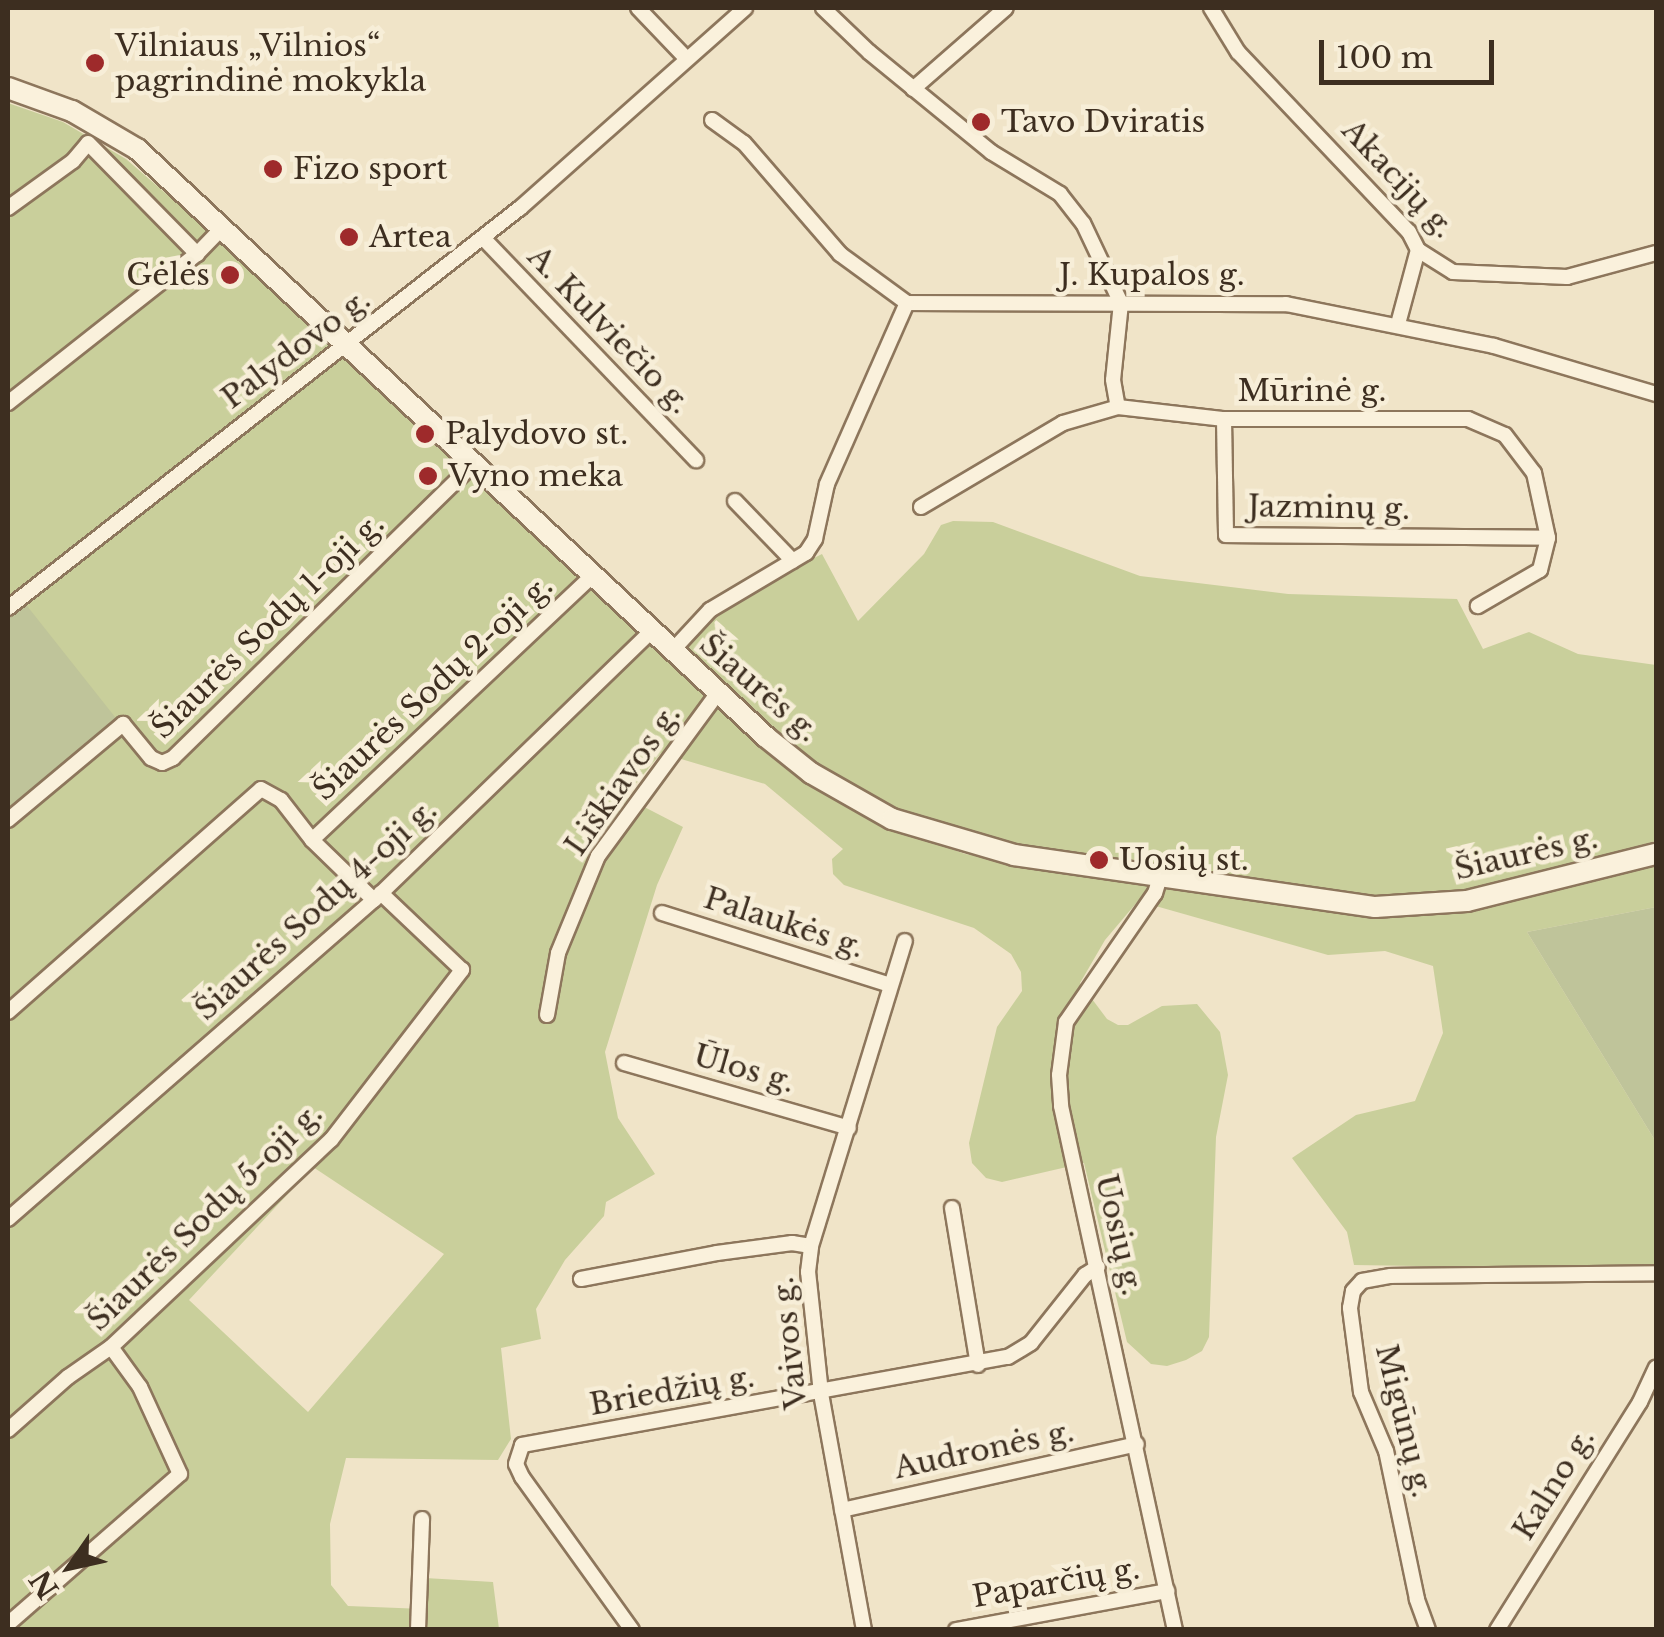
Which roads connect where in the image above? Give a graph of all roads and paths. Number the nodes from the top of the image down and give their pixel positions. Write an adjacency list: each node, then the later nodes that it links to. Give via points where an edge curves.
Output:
1 (638, 8): 6 (street)
2 (745, 8): 6 (street, Palydovo g.)
3 (824, 8): 8 (street)
4 (1006, 8): 8 (street)
5 (1211, 8): 15 (street, Akacijų g., via 1238,52 1409,232)
6 (686, 58): 14 (street, Palydovo g.)
7 (8, 88): 10 (main road, Šiaurės g.)
8 (913, 89): 18 (street, via 991,152 1060,194 1102,256)
9 (712, 120): 19 (street, via 744,143 840,254)
10 (97, 123): 11 (street); 13 (main road, Šiaurės g., via 148,158)
11 (88, 143): 12 (street); 17 (street)
12 (8, 208)
13 (223, 227): 17 (street); 21 (main road, Šiaurės g.)
14 (483, 238): 21 (street, Palydovo g.); 26 (street, A. Kulviečio g.)
15 (1418, 250): 16 (street, Akacijų g., via 1467,276 1568,277); 20 (street)
16 (1656, 253)
17 (197, 254): 23 (street)
18 (1121, 302): 19 (street, J. Kupalos g.); 20 (street, J. Kupalos g., via 1254,301); 24 (street, via 1113,380)
19 (906, 303): 31 (street, via 827,484 815,540)
20 (1398, 324): 22 (street, J. Kupalos g.)
21 (348, 346): 27 (main road, Šiaurės g.); 33 (street, Palydovo g.)
22 (1656, 394)
23 (8, 403)
24 (1118, 407): 25 (street, Mūrinė g.); 29 (street, Mūrinė g., via 1063,423)
25 (1224, 418): 30 (street, Mūrinė g., via 1456,418 1490,427 1505,435 1534,473); 30 (street, Jazminų g., via 1226,534)
26 (696, 460)
27 (473, 464): 32 (main road, Šiaurės g.); 38 (street, Šiaurės Sodų 1-oji g., via 172,758 152,758 124,724)
28 (735, 501): 31 (street)
29 (922, 507)
30 (1548, 538): 34 (street, via 1540,570)
31 (793, 561): 36 (street, via 710,610)
32 (592, 576): 35 (main road, Šiaurės g.); 39 (street, Šiaurės Sodų 2-oji g.)
33 (8, 605)
34 (1478, 606)
35 (651, 632): 36 (main road, Šiaurės g.); 42 (street, Šiaurės Sodų 4-oji g.)
36 (672, 651): 37 (main road, Šiaurės g.)
37 (717, 694): 41 (main road, Šiaurės g., via 811,773 892,819 1014,855); 47 (street, Liškiavos g., via 598,856 558,953)
38 (8, 820)
39 (312, 840): 42 (street); 46 (street, via 281,800 261,789)
40 (1656, 854): 41 (main road, Šiaurės g., via 1522,890 1416,906 1315,901)
41 (1160, 877): 53 (street, Uosių g., via 1077,1002 1060,1045 1061,1106)
42 (378, 896): 51 (street, Šiaurės Sodų 4-oji g.); 56 (street, Šiaurės Sodų 5-oji g., via 462,970 332,1140)
43 (662, 913): 45 (street, Palaukės g.)
44 (905, 942): 45 (street, Vaivos g.)
45 (890, 985): 49 (street, Vaivos g.)
46 (8, 1012)
47 (547, 1015)
48 (624, 1063): 49 (street, Ūlos g.)
49 (849, 1128): 52 (street, Vaivos g.)
50 (952, 1208): 57 (street)
51 (8, 1219)
52 (811, 1246): 55 (street, via 716,1253); 59 (street, Vaivos g., via 808,1291)
53 (1098, 1267): 57 (street, Briedžių g., via 1030,1343); 61 (street, Uosių g.)
54 (1656, 1273): 72 (street, Migūnų g., via 1391,1276 1362,1282 1353,1291 1361,1392 1386,1451)
55 (581, 1279)
56 (111, 1347): 60 (street, Šiaurės Sodų 5-oji g.); 65 (street, via 149,1404 180,1474)
57 (978, 1365): 59 (street, Briedžių g.)
58 (1656, 1368): 73 (street, Kalno g.)
59 (821, 1394): 62 (street, Vaivos g.); 68 (street, Briedžių g., via 516,1452 522,1476)
60 (10, 1422)
61 (1137, 1444): 62 (street, Audronės g.); 64 (street, Uosių g.)
62 (842, 1510): 69 (street, Vaivos g.)
63 (422, 1520): 67 (street)
64 (1167, 1591): 66 (street, Paparčių g.); 71 (street, Uosių g.)
65 (8, 1624)
66 (981, 1627): 70 (street, Paparčių g.)
67 (418, 1630)
68 (632, 1630)
69 (864, 1630)
70 (956, 1630)
71 (1175, 1630)
72 (1428, 1630)
73 (1497, 1630)

